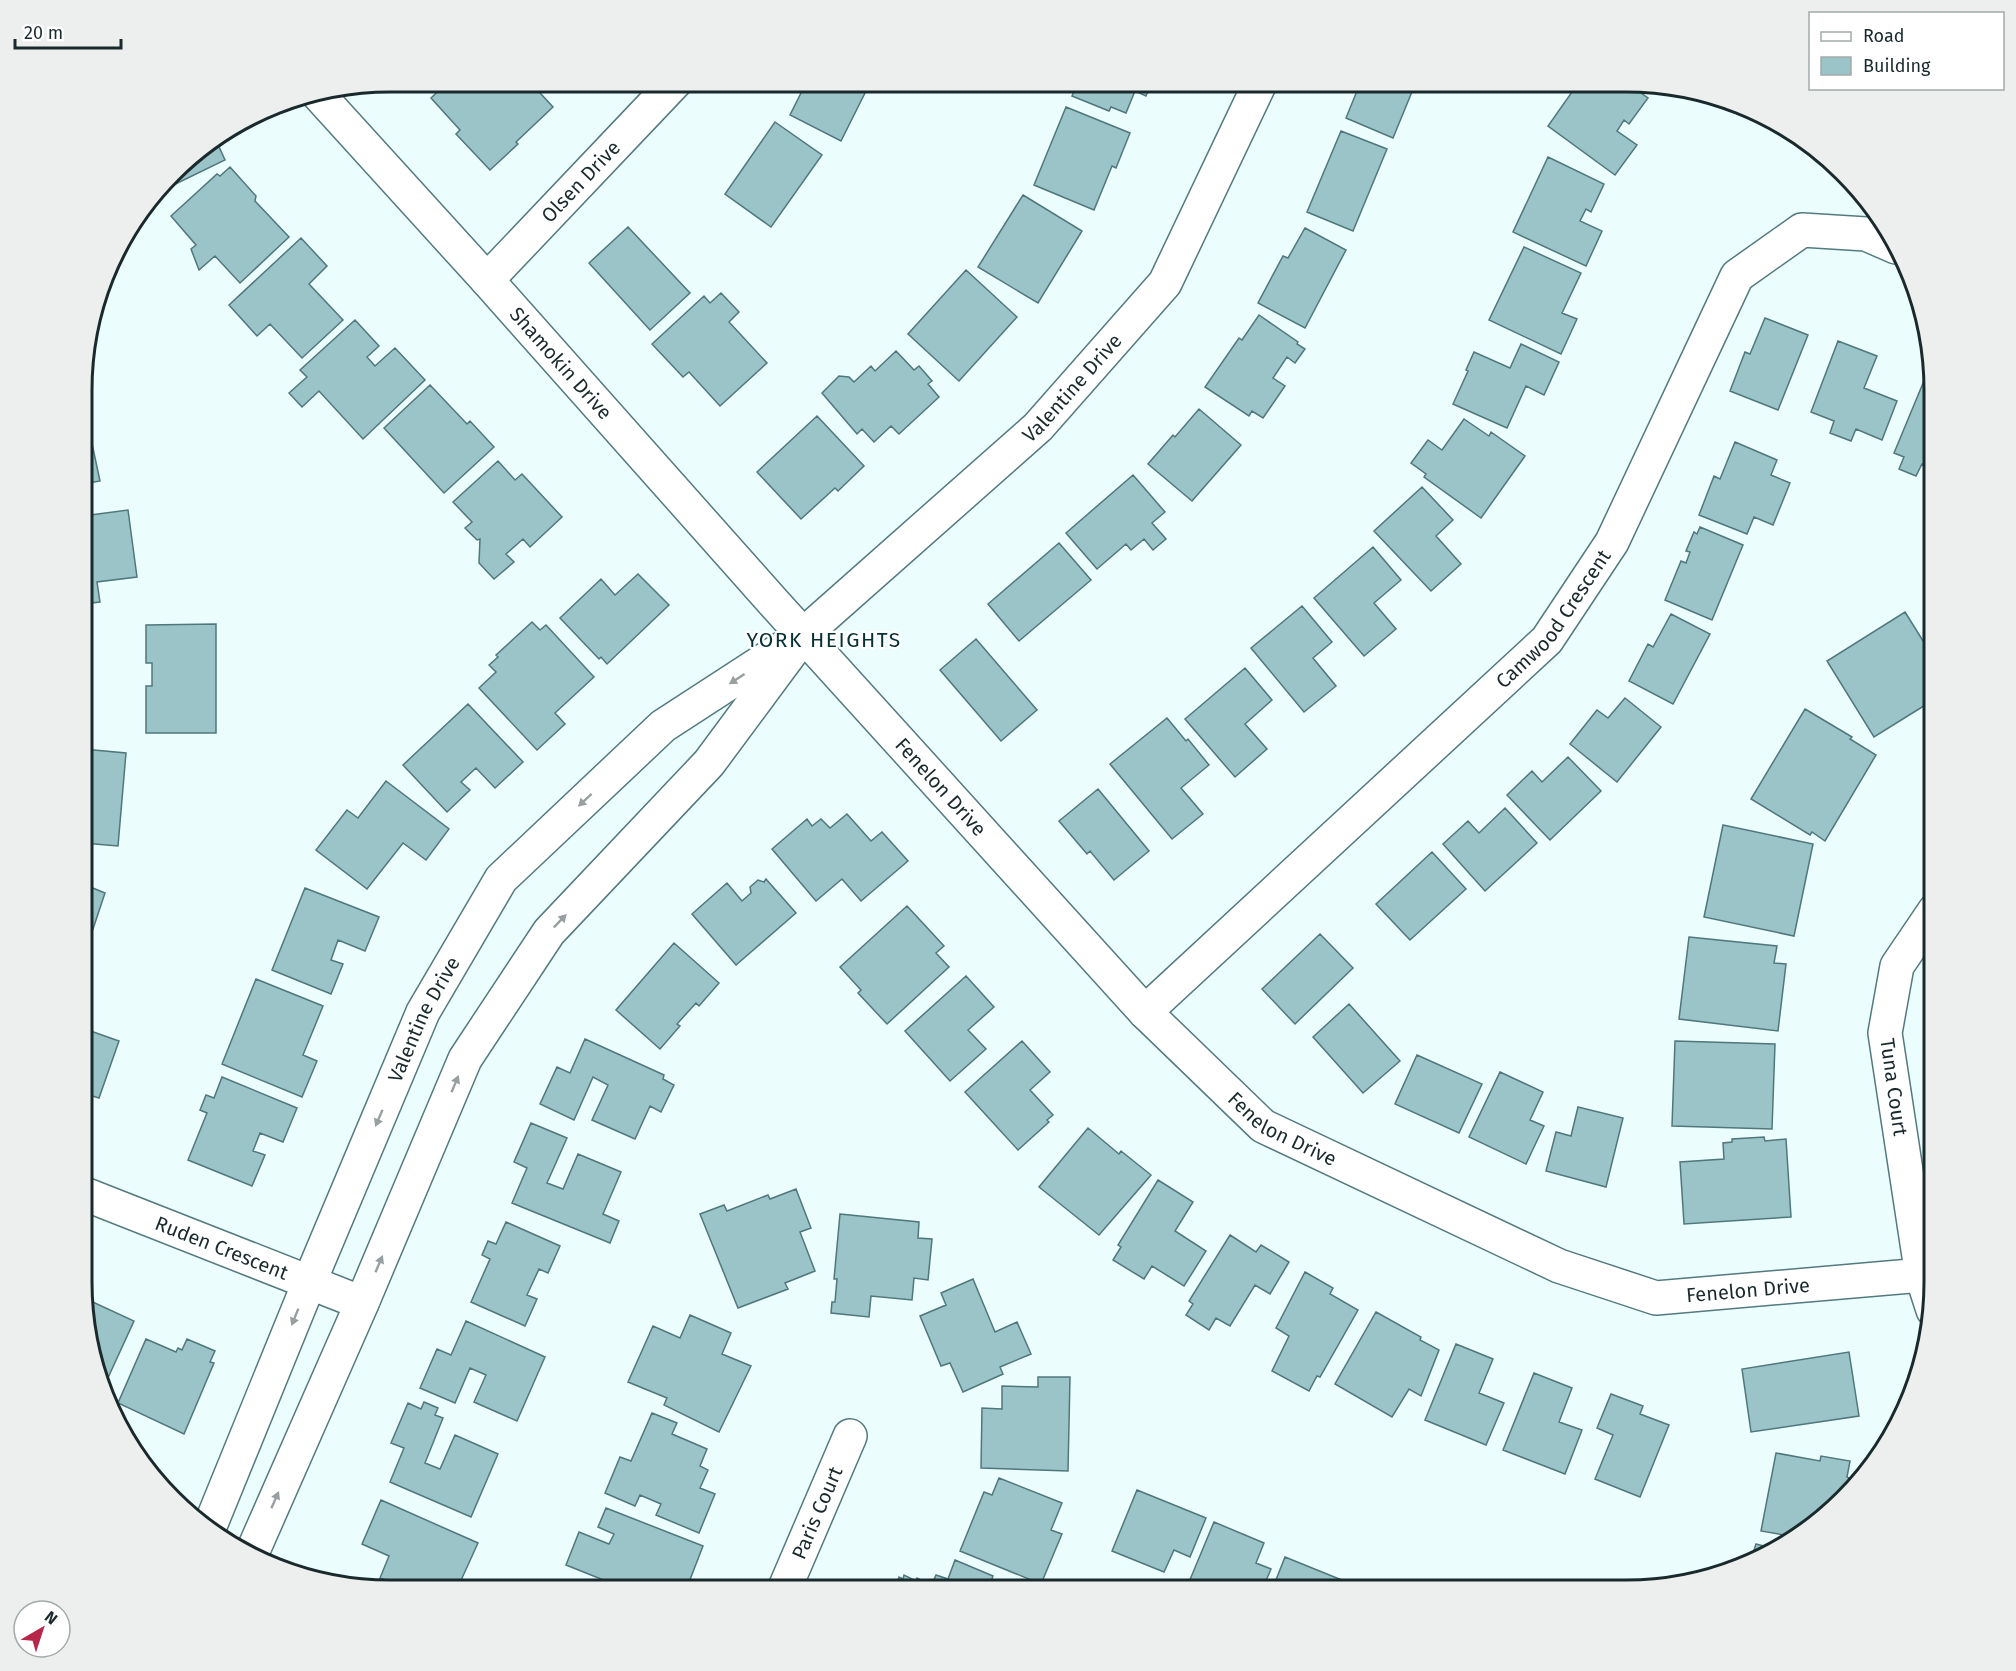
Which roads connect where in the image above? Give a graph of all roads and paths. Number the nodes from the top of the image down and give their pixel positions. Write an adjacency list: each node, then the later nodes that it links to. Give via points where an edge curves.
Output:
1 (667, 91): 5 (street, Olsen Drive)
2 (1256, 91): 6 (street, Valentine Drive, via 1165,283 1038,427)
3 (323, 99): 5 (street, Shamokin Drive)
4 (1887, 243): 8 (street, Camwood Crescent, via 1866,234 1802,230 1737,276 1612,542 1547,640)
5 (487, 280): 6 (street, Shamokin Drive)
6 (803, 635): 8 (street, Fenelon Drive); 12 (street, Valentine Drive, one-way to 12, via 663,726 501,879 423,1012); 13 (street, Valentine Drive, one-way to 6, via 465,1059 549,932 709,763)
7 (1924, 926): 10 (street, Tuna Court, via 1897,966 1886,1033)
8 (1146, 1012): 11 (street, Fenelon Drive, via 1263,1126 1558,1266 1656,1298)
9 (91, 1197): 12 (street, Ruden Crescent)
10 (1924, 1252)
11 (1924, 1275)
12 (309, 1283): 13 (street, Ruden Crescent); 15 (street, Valentine Drive, one-way to 15)
13 (362, 1303): 16 (street, Valentine Drive, one-way to 13)
14 (850, 1436): 17 (street, Paris Court)
15 (212, 1521)
16 (255, 1548)
17 (788, 1580)

